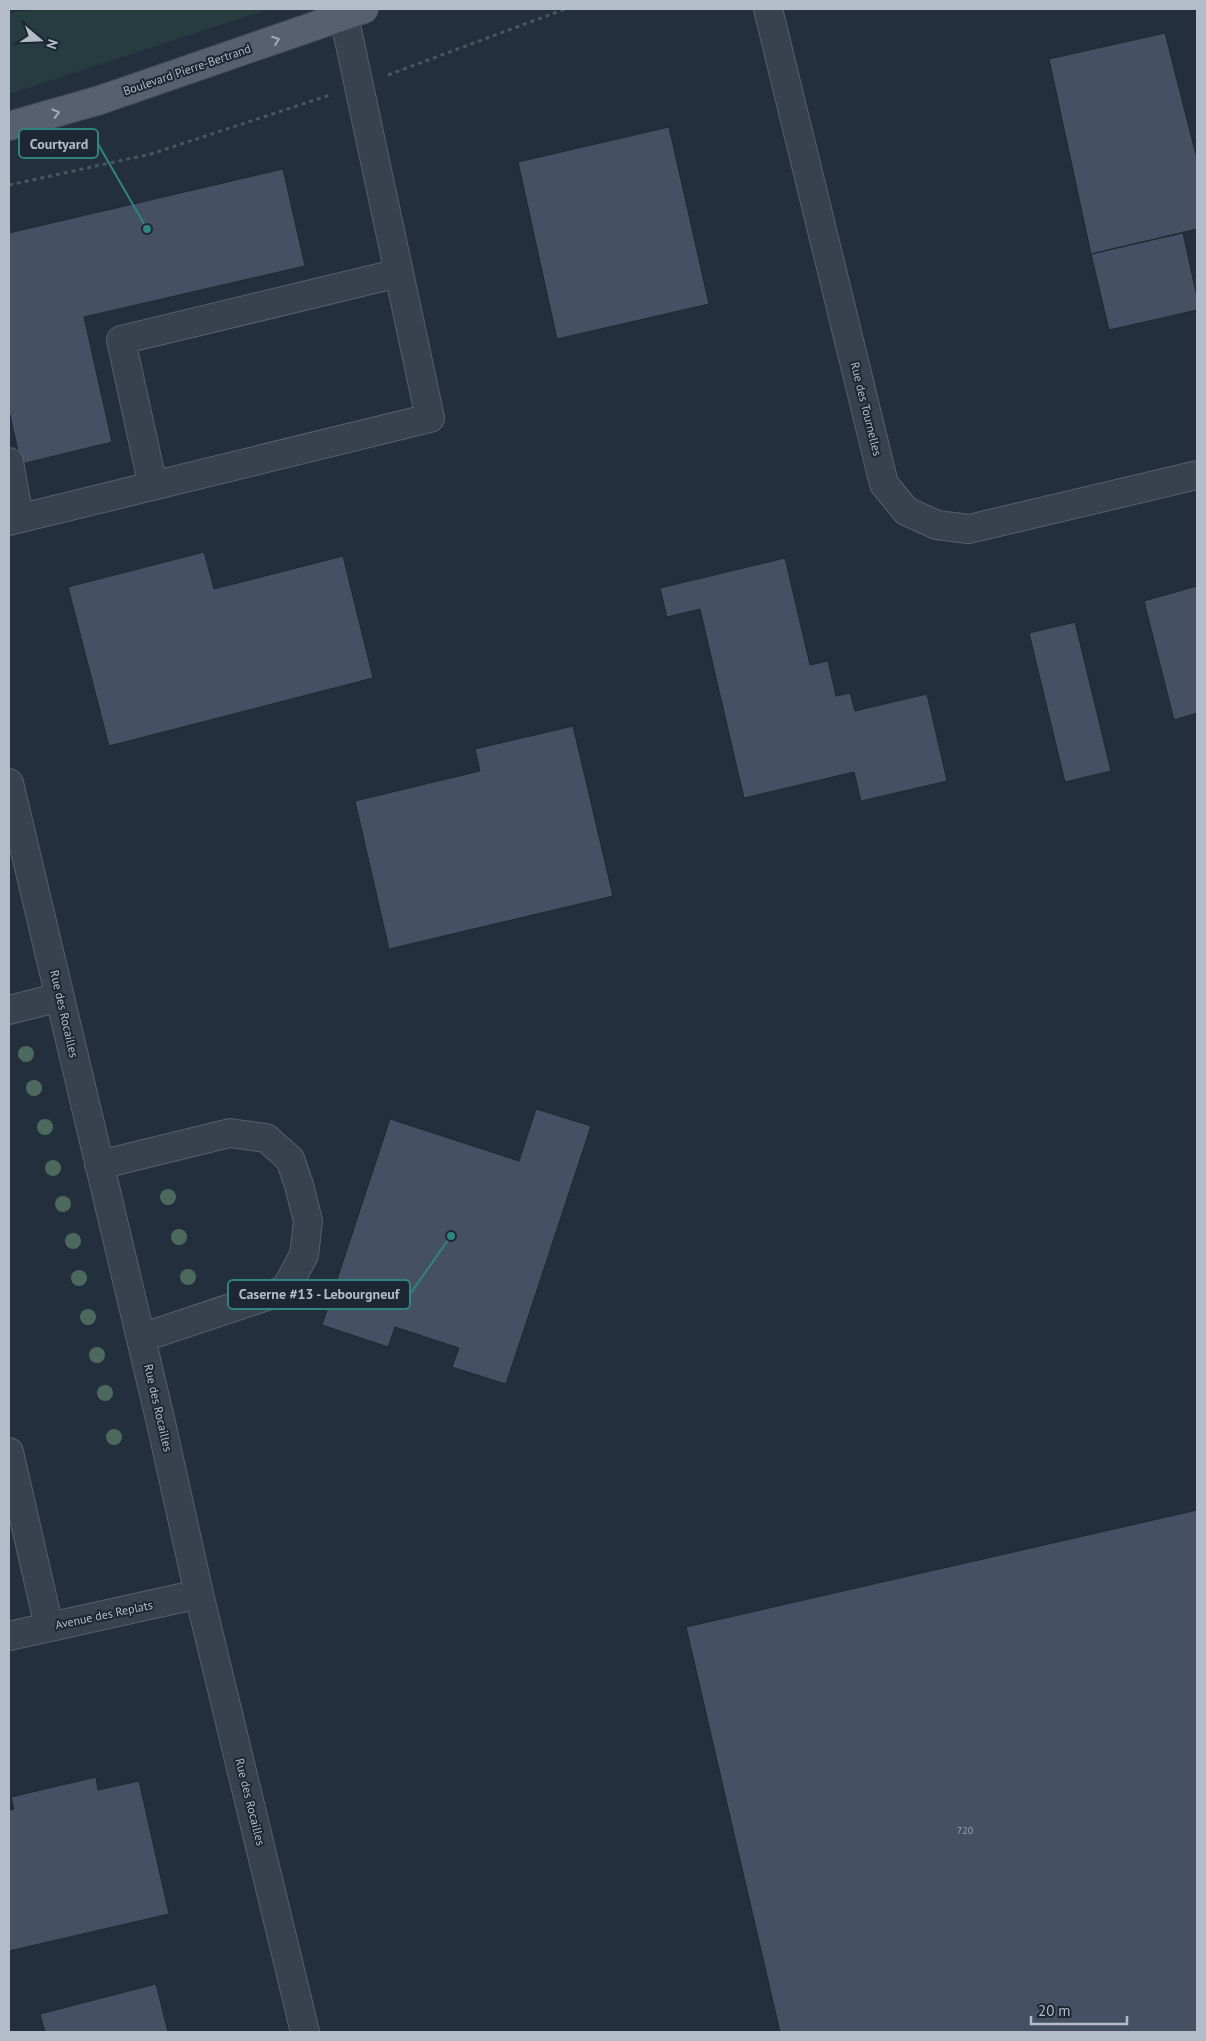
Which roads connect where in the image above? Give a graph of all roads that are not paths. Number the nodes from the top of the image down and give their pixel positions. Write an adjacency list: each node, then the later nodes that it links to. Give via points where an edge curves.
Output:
1 (768, 9): 6 (street, Rue des Tournelles, via 884,484 906,511 938,525 969,529)
2 (354, 12): 3 (main road, Boulevard Pierre-Bertrand, one-way to 2, via 100,100); 4 (street)
3 (9, 126)
4 (399, 273): 7 (street, via 430,418); 7 (street, via 120,340)
5 (9, 462): 8 (street)
6 (1197, 475)
7 (153, 486): 8 (street)
8 (14, 520)
9 (9, 783): 10 (street, Rue des Rocailles)
10 (60, 997): 11 (street); 12 (street, Rue des Rocailles)
11 (9, 1010)
12 (99, 1165): 13 (street, Rue des Rocailles); 13 (street, via 230,1133 266,1138 290,1159 308,1221 304,1255 285,1290)
13 (141, 1338): 15 (street, Rue des Rocailles)
14 (9, 1452): 16 (street)
15 (199, 1594): 16 (street, Avenue des Replats); 18 (street, Rue des Rocailles)
16 (49, 1626): 17 (street, Avenue des Replats)
17 (9, 1636)
18 (305, 2032)

